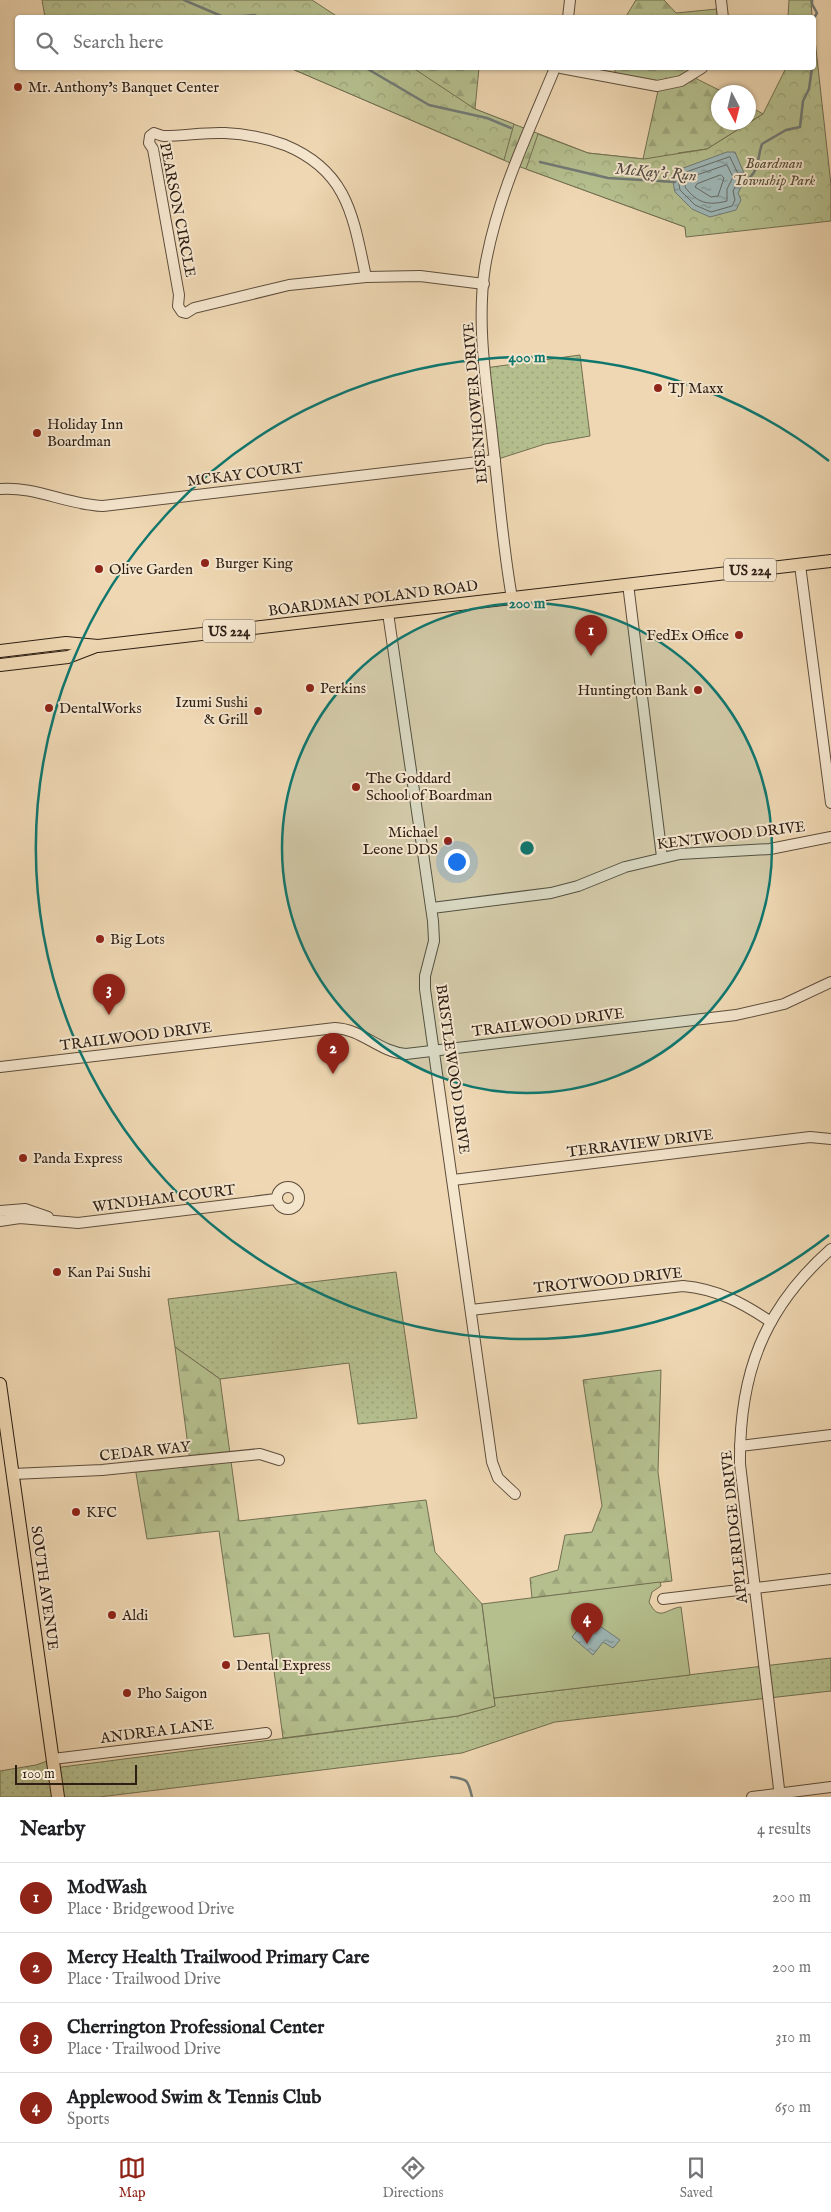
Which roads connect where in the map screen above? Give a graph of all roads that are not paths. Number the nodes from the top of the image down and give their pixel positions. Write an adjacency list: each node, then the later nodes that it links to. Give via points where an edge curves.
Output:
1 (570, 0): 3 (street)
2 (721, 0): 4 (street)
3 (568, 15)
4 (723, 15)
5 (554, 70): 9 (street, EISENHOWER DRIVE, via 503,195 493,228)
6 (572, 70): 7 (street, via 656,86 681,81)
7 (699, 70)
8 (366, 277): 8 (street, PEARSON CIRCLE, via 289,285 182,312 178,306 179,295 150,136 156,133 162,136 243,134 279,143 312,158 331,175 343,195); 9 (street, PEARSON CIRCLE, via 420,276)
9 (484, 284): 10 (street, EISENHOWER DRIVE, via 482,348)
10 (495, 460): 11 (street, MCKAY COURT, via 103,506 72,502 29,490); 15 (street, EISENHOWER DRIVE)
11 (0, 489)
12 (831, 561): 13 (main road, BOARDMAN POLAND ROAD / US 224)
13 (800, 565): 14 (main road, BOARDMAN POLAND ROAD / US 224); 20 (street)
14 (628, 584): 15 (main road, BOARDMAN POLAND ROAD / US 224); 22 (street)
15 (512, 598): 16 (main road, BOARDMAN POLAND ROAD / US 224)
16 (388, 612): 17 (main road, BOARDMAN POLAND ROAD / US 224); 23 (street, BRISTLEWOOD DRIVE)
17 (98, 646): 18 (main road, BOARDMAN POLAND ROAD / US 224, via 66,643); 19 (main road, BOARDMAN POLAND ROAD / US 224, via 68,657)
18 (0, 651)
19 (0, 664)
20 (831, 803)
21 (831, 837): 22 (street, KENTWOOD DRIVE, via 770,849 697,852)
22 (662, 858): 23 (street, KENTWOOD DRIVE, via 625,867 551,893)
23 (432, 908): 25 (street, BRISTLEWOOD DRIVE, via 434,941 425,983)
24 (831, 982): 25 (street, TRAILWOOD DRIVE, via 784,1004 736,1014)
25 (434, 1051): 26 (street, TRAILWOOD DRIVE, via 393,1052 357,1033 335,1028); 28 (street, BRISTLEWOOD DRIVE)
26 (0, 1067)
27 (831, 1139): 28 (street, TERRAVIEW DRIVE, via 810,1137)
28 (453, 1180): 34 (street, BRISTLEWOOD DRIVE)
29 (276, 1199): 31 (street, WINDHAM COURT, via 78,1223)
30 (0, 1211): 31 (street, WINDHAM COURT, via 26,1209)
31 (56, 1220): 32 (street, WINDHAM COURT, via 20,1218)
32 (0, 1221)
33 (831, 1249): 35 (street, APPLERIDGE DRIVE, via 791,1290)
34 (471, 1310): 35 (street, TROTWOOD DRIVE, via 683,1286 728,1296); 41 (street, BRISTLEWOOD DRIVE, via 493,1468)
35 (771, 1322): 38 (street, APPLERIDGE DRIVE, via 747,1382)
36 (0, 1384): 40 (main road, SOUTH AVENUE)
37 (831, 1435): 38 (street)
38 (740, 1446): 43 (street, APPLERIDGE DRIVE)
39 (279, 1460): 40 (street, CEDAR WAY, via 260,1454 102,1470)
40 (13, 1474): 46 (main road, SOUTH AVENUE)
41 (514, 1494)
42 (831, 1579): 43 (street)
43 (755, 1588): 44 (street); 48 (street, APPLERIDGE DRIVE)
44 (662, 1599)
45 (266, 1733): 46 (street, ANDREA LANE)
46 (53, 1759): 49 (main road, SOUTH AVENUE)
47 (831, 1787): 48 (street)
48 (780, 1795): 50 (street)
49 (58, 1797)
50 (752, 1797)

